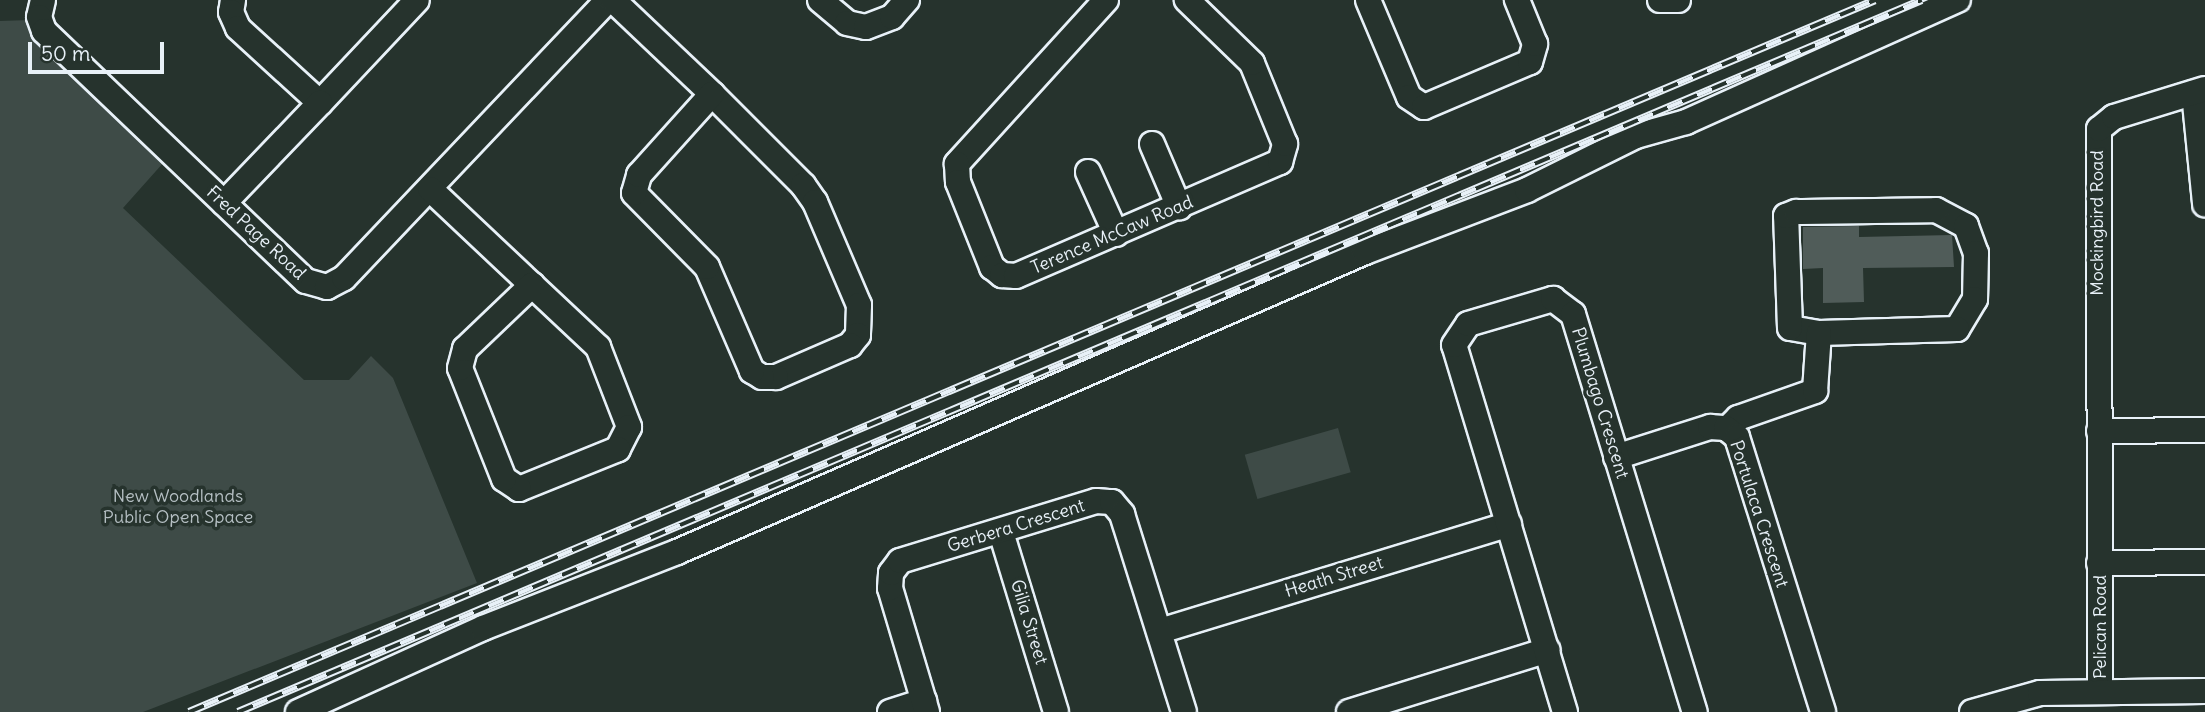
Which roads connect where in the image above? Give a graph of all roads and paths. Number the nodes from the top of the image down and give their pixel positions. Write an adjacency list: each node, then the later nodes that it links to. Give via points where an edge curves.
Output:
1 (43, 0): 21 (street, Fred Page Road, via 39,17 44,31)
2 (233, 0): 17 (street, via 238,27)
3 (418, 0): 17 (street)
4 (608, 0): 20 (street, Fred Page Road)
5 (613, 0): 16 (street)
6 (820, 0): 7 (street, via 847,23 866,27 892,17)
7 (907, 0)
8 (1106, 0): 24 (street, Terence McCaw Road, via 962,155 956,170 992,267 1002,275 1016,276)
9 (1187, 0): 23 (street, Terence McCaw Road, via 1252,63 1285,151 1276,165)
10 (1368, 0): 11 (street, via 1409,97 1429,107 1530,62 1535,44)
11 (1517, 0)
12 (1660, 0): 13 (street)
13 (1678, 0)
14 (1958, 0): 40 (street, via 1686,122 1636,136 1527,190 1365,252 751,520 483,628)
15 (2200, 91): 22 (street); 29 (street, Mockingbird Road, via 2114,117 2099,129)
16 (712, 94): 16 (street, via 810,192 859,305 858,335 850,345 776,377 752,371 707,267 634,193 639,174)
17 (320, 103): 21 (street)
18 (1152, 144): 23 (street)
19 (1088, 172): 24 (street)
20 (430, 189): 21 (street, Fred Page Road, via 344,278 327,287 306,281); 25 (street)
21 (224, 203)
22 (2205, 204)
23 (1179, 207): 24 (street, Terence McCaw Road)
24 (1116, 234)
25 (532, 285): 25 (street, via 466,349 460,368 504,479 519,489 618,449 629,427 598,347)
26 (1819, 333): 26 (street, via 1957,329 1971,312 1976,289 1976,253 1966,226 1936,210 1790,213 1784,222 1788,324 1794,332); 27 (street, via 1815,391 1738,418)
27 (1727, 429): 30 (street, Portulaca Crescent, via 1710,427); 47 (street, Portulaca Crescent, via 1737,437)
28 (2205, 430): 29 (street)
29 (2099, 431): 34 (street, Pelican Road)
30 (1616, 457): 31 (street, Plumbago Crescent, via 1567,306 1545,300 1468,324 1454,345); 46 (street, Plumbago Crescent)
31 (1509, 524): 35 (street, Heath Street); 36 (street, Plumbago Crescent)
32 (1001, 532): 35 (street, Gerbera Crescent, via 1096,501 1112,502 1122,514); 39 (street, Gerbera Crescent, via 900,561 891,573 890,588); 42 (street, Gilia Street)
33 (2205, 562): 34 (street)
34 (2099, 563): 38 (street, Pelican Road)
35 (1160, 631): 43 (street, Gerbera Crescent)
36 (1548, 650): 44 (street); 45 (street, Plumbago Crescent)
37 (2205, 691): 38 (street)
38 (2100, 692): 48 (street, Pelican Road, via 2028,695)
39 (926, 707): 41 (street)
40 (298, 712)
41 (890, 712)
42 (1056, 712)
43 (1184, 712)
44 (1349, 712)
45 (1565, 712)
46 (1695, 712)
47 (1823, 712)
48 (1972, 712)

